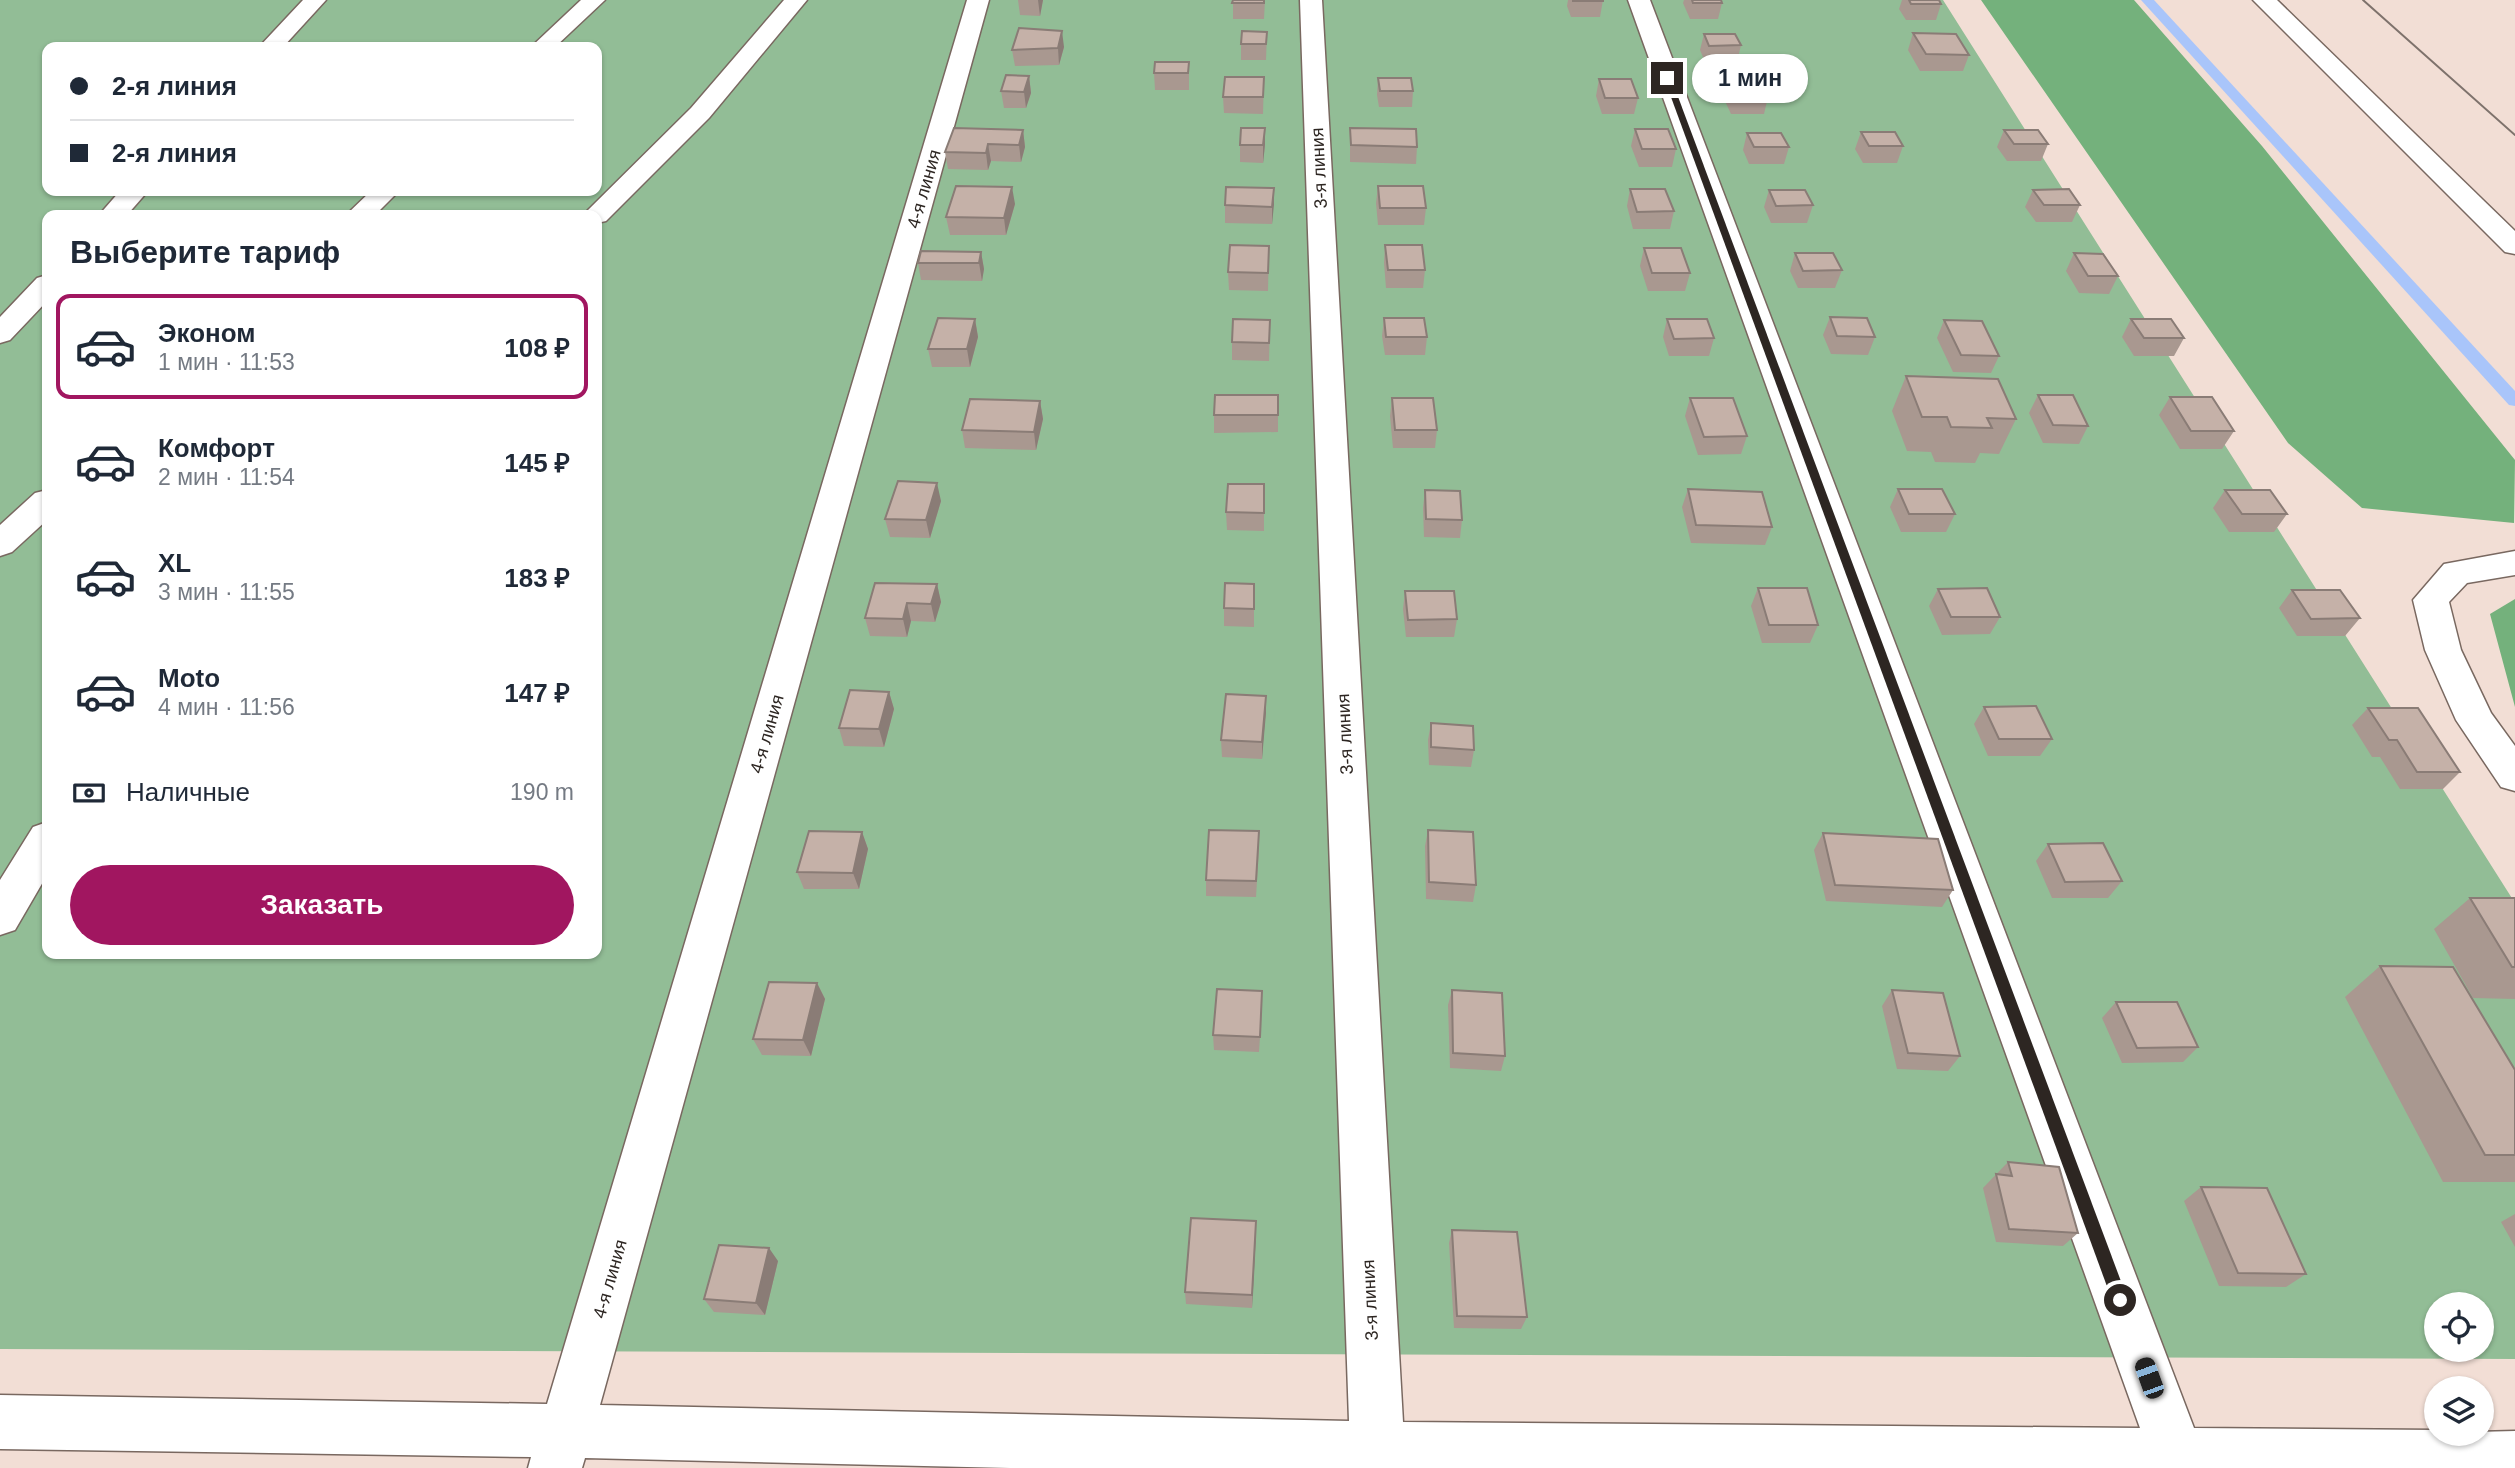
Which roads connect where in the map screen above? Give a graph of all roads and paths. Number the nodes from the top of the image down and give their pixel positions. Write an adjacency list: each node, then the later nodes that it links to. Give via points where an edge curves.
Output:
1 (315, 0): 8 (main road)
2 (594, 0): 9 (main road)
3 (796, 0): 14 (main road, via 700,113)
4 (978, 0): 25 (main road, 4-я линия)
5 (1311, 0): 26 (main road, 3-я линия)
6 (1639, 0): 28 (main road)
7 (2264, 0): 15 (main road)
8 (276, 42)
9 (548, 42)
10 (130, 196): 12 (main road)
11 (380, 196): 13 (main road)
12 (117, 210)
13 (365, 210)
14 (601, 210)
15 (2515, 246)
16 (42, 289): 17 (main road)
17 (0, 334)
18 (42, 506): 19 (main road)
19 (0, 544)
20 (2515, 564): 21 (main road, via 2456,573 2431,600 2443,650 2475,720)
21 (2515, 776)
22 (42, 847): 23 (main road)
23 (0, 917)
24 (0, 1422): 25 (main road)
25 (561, 1449): 26 (main road)
26 (1377, 1458): 28 (main road)
27 (2515, 1458): 28 (main road)
28 (2180, 1462)

